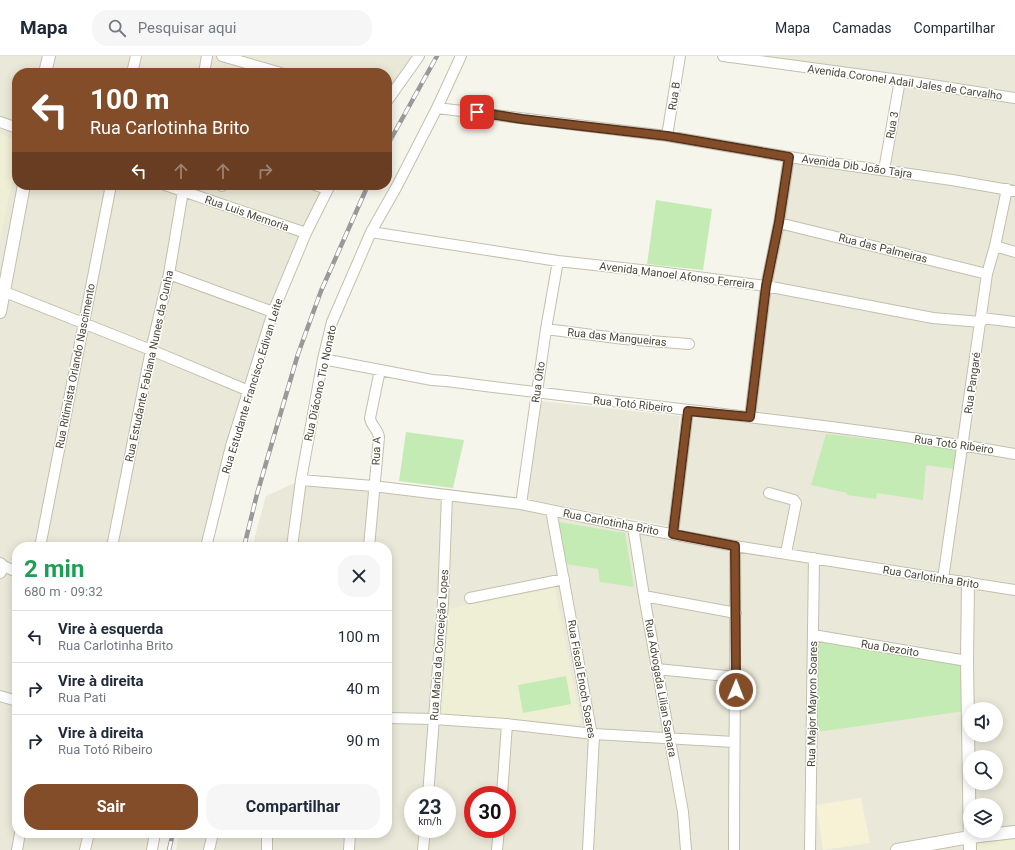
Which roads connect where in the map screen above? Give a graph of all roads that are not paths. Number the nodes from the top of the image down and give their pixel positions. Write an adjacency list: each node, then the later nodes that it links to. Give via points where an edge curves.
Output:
1 (48, 56): 9 (street)
2 (136, 56): 10 (street)
3 (207, 56): 11 (street)
4 (222, 56): 12 (street)
5 (419, 56): 14 (street)
6 (461, 56): 16 (street, Rua Diácono Tio Nonato)
7 (680, 56): 19 (street, Rua B)
8 (723, 56): 13 (street, Avenida Coronel Adail Jales de Carvalho)
9 (46, 68)
10 (133, 68)
11 (205, 68)
12 (264, 68)
13 (900, 80): 15 (street, Avenida Coronel Adail Jales de Carvalho); 21 (street, Rua 3)
14 (392, 94)
15 (1015, 98)
16 (437, 108): 19 (street, Avenida Dib João Tajra); 29 (street, Rua Diácono Tio Nonato)
17 (0, 122): 18 (street)
18 (12, 126)
19 (667, 136): 20 (street, Avenida Dib João Tajra)
20 (789, 157): 21 (street, Avenida Dib João Tajra); 28 (street)
21 (884, 170): 27 (street, Avenida Dib João Tajra)
22 (23, 190): 37 (street)
23 (110, 190): 42 (street, Rua Ritimista Orlando Nascimento)
24 (184, 190): 34 (street, Rua Estudante Fabiana Nunes da Cunha)
25 (189, 190): 30 (street, Rua Luis Memoria)
26 (328, 190): 30 (street, Rua Estudante Francisco Edivan Leite)
27 (1011, 190): 31 (street, Rua Pangaré)
28 (779, 222): 35 (street, Rua das Palmeiras); 36 (street)
29 (371, 232): 33 (street, Avenida Manoel Afonso Ferreira); 46 (street, Rua Diácono Tio Nonato, via 332,322)
30 (306, 233): 39 (street, Rua Estudante Francisco Edivan Leite)
31 (995, 246): 32 (street); 35 (street, Rua Pangaré)
32 (1015, 252)
33 (558, 261): 36 (street, Avenida Manoel Afonso Ferreira); 43 (street, Rua Oito)
34 (169, 274): 39 (street); 45 (street, Rua Estudante Fabiana Nunes da Cunha)
35 (987, 274): 40 (street, Rua Pangaré)
36 (766, 286): 40 (street, Avenida Manoel Afonso Ferreira, via 917,315 951,320); 51 (street)
37 (2, 291): 38 (street); 42 (street)
38 (0, 312)
39 (273, 312): 48 (street, Rua Estudante Francisco Edivan Leite)
40 (981, 320): 41 (street, Avenida Manoel Afonso Ferreira); 52 (street, Rua Pangaré)
41 (1015, 322)
42 (84, 323): 45 (street); 62 (street, Rua Ritimista Orlando Nascimento)
43 (546, 329): 44 (street, Rua das Mangueiras); 49 (street, Rua Oito)
44 (689, 344)
45 (151, 350): 48 (street); 63 (street, Rua Estudante Fabiana Nunes da Cunha)
46 (323, 359): 47 (street, Rua Totó Ribeiro); 54 (street, Rua Diácono Tio Nonato)
47 (380, 370): 49 (street, Rua Totó Ribeiro, via 432,380); 55 (street, Rua A, via 370,418 379,435)
48 (249, 391): 64 (street, Rua Estudante Francisco Edivan Leite, via 231,446)
49 (537, 393): 50 (street, Rua Totó Ribeiro); 58 (street, Rua Oito)
50 (688, 411): 51 (street, Rua Totó Ribeiro); 61 (street)
51 (750, 417): 52 (street, Rua Totó Ribeiro)
52 (963, 445): 53 (street, Rua Totó Ribeiro); 72 (street, Rua Pangaré)
53 (1015, 454)
54 (301, 480): 55 (street, Rua Carlotinha Brito); 65 (street, Rua Diácono Tio Nonato)
55 (373, 486): 57 (street, Rua Carlotinha Brito); 66 (street, Rua A)
56 (769, 493): 68 (street, via 796,502)
57 (447, 495): 58 (street, Rua Carlotinha Brito); 86 (street, Rua Maria da Conceição Lopes, via 443,603)
58 (521, 504): 59 (street, Rua Carlotinha Brito)
59 (551, 510): 60 (street, Rua Carlotinha Brito); 73 (street, Rua Fiscal Enoch Soares)
60 (633, 527): 61 (street, Rua Carlotinha Brito); 76 (street, Rua Advogada Lilian Samara)
61 (673, 534): 67 (street, Rua Carlotinha Brito)
62 (41, 542)
63 (113, 542)
64 (207, 542)
65 (293, 542)
66 (369, 542)
67 (735, 546): 68 (street, Rua Carlotinha Brito); 78 (street)
68 (786, 554): 69 (street, Rua Carlotinha Brito)
69 (814, 558): 72 (street, Rua Carlotinha Brito); 79 (street, Rua Major Mayron Soares)
70 (0, 567): 71 (street)
71 (12, 571)
72 (943, 578): 74 (street, Rua Carlotinha Brito)
73 (564, 580): 77 (street); 88 (street, Rua Fiscal Enoch Soares)
74 (968, 583): 75 (street, Rua Carlotinha Brito); 80 (street)
75 (1015, 590)
76 (644, 596): 78 (street); 81 (street, Rua Advogada Lilian Samara)
77 (470, 598)
78 (736, 614): 82 (street)
79 (813, 635): 80 (street, Rua Dezoito); 116 (street, Rua Major Mayron Soares)
80 (967, 661): 93 (street)
81 (657, 669): 82 (street); 89 (street, Rua Advogada Lilian Samara)
82 (736, 677): 90 (street)
83 (0, 696): 84 (street)
84 (12, 700)
85 (392, 718): 86 (street)
86 (434, 719): 87 (street); 91 (street, Rua Maria da Conceição Lopes)
87 (507, 724): 88 (street); 92 (street)
88 (593, 734): 89 (street); 113 (street, Rua Fiscal Enoch Soares)
89 (670, 738): 90 (street); 114 (street, Rua Advogada Lilian Samara, via 683,812)
90 (734, 742): 115 (street)
91 (429, 786)
92 (503, 786)
93 (969, 798)
94 (1015, 832): 95 (street)
95 (1003, 834)
96 (19, 838): 105 (street)
97 (88, 838): 106 (street)
98 (154, 838): 107 (street)
99 (211, 838): 108 (street)
100 (267, 838): 109 (street)
101 (350, 838): 110 (street)
102 (424, 838): 111 (street)
103 (498, 838): 112 (street)
104 (970, 838): 117 (street); 118 (street)
105 (16, 850)
106 (86, 850)
107 (152, 850)
108 (209, 850)
109 (267, 850)
110 (349, 850)
111 (423, 850)
112 (497, 850)
113 (588, 850)
114 (686, 850)
115 (734, 850)
116 (810, 850)
117 (897, 850)
118 (970, 850)

